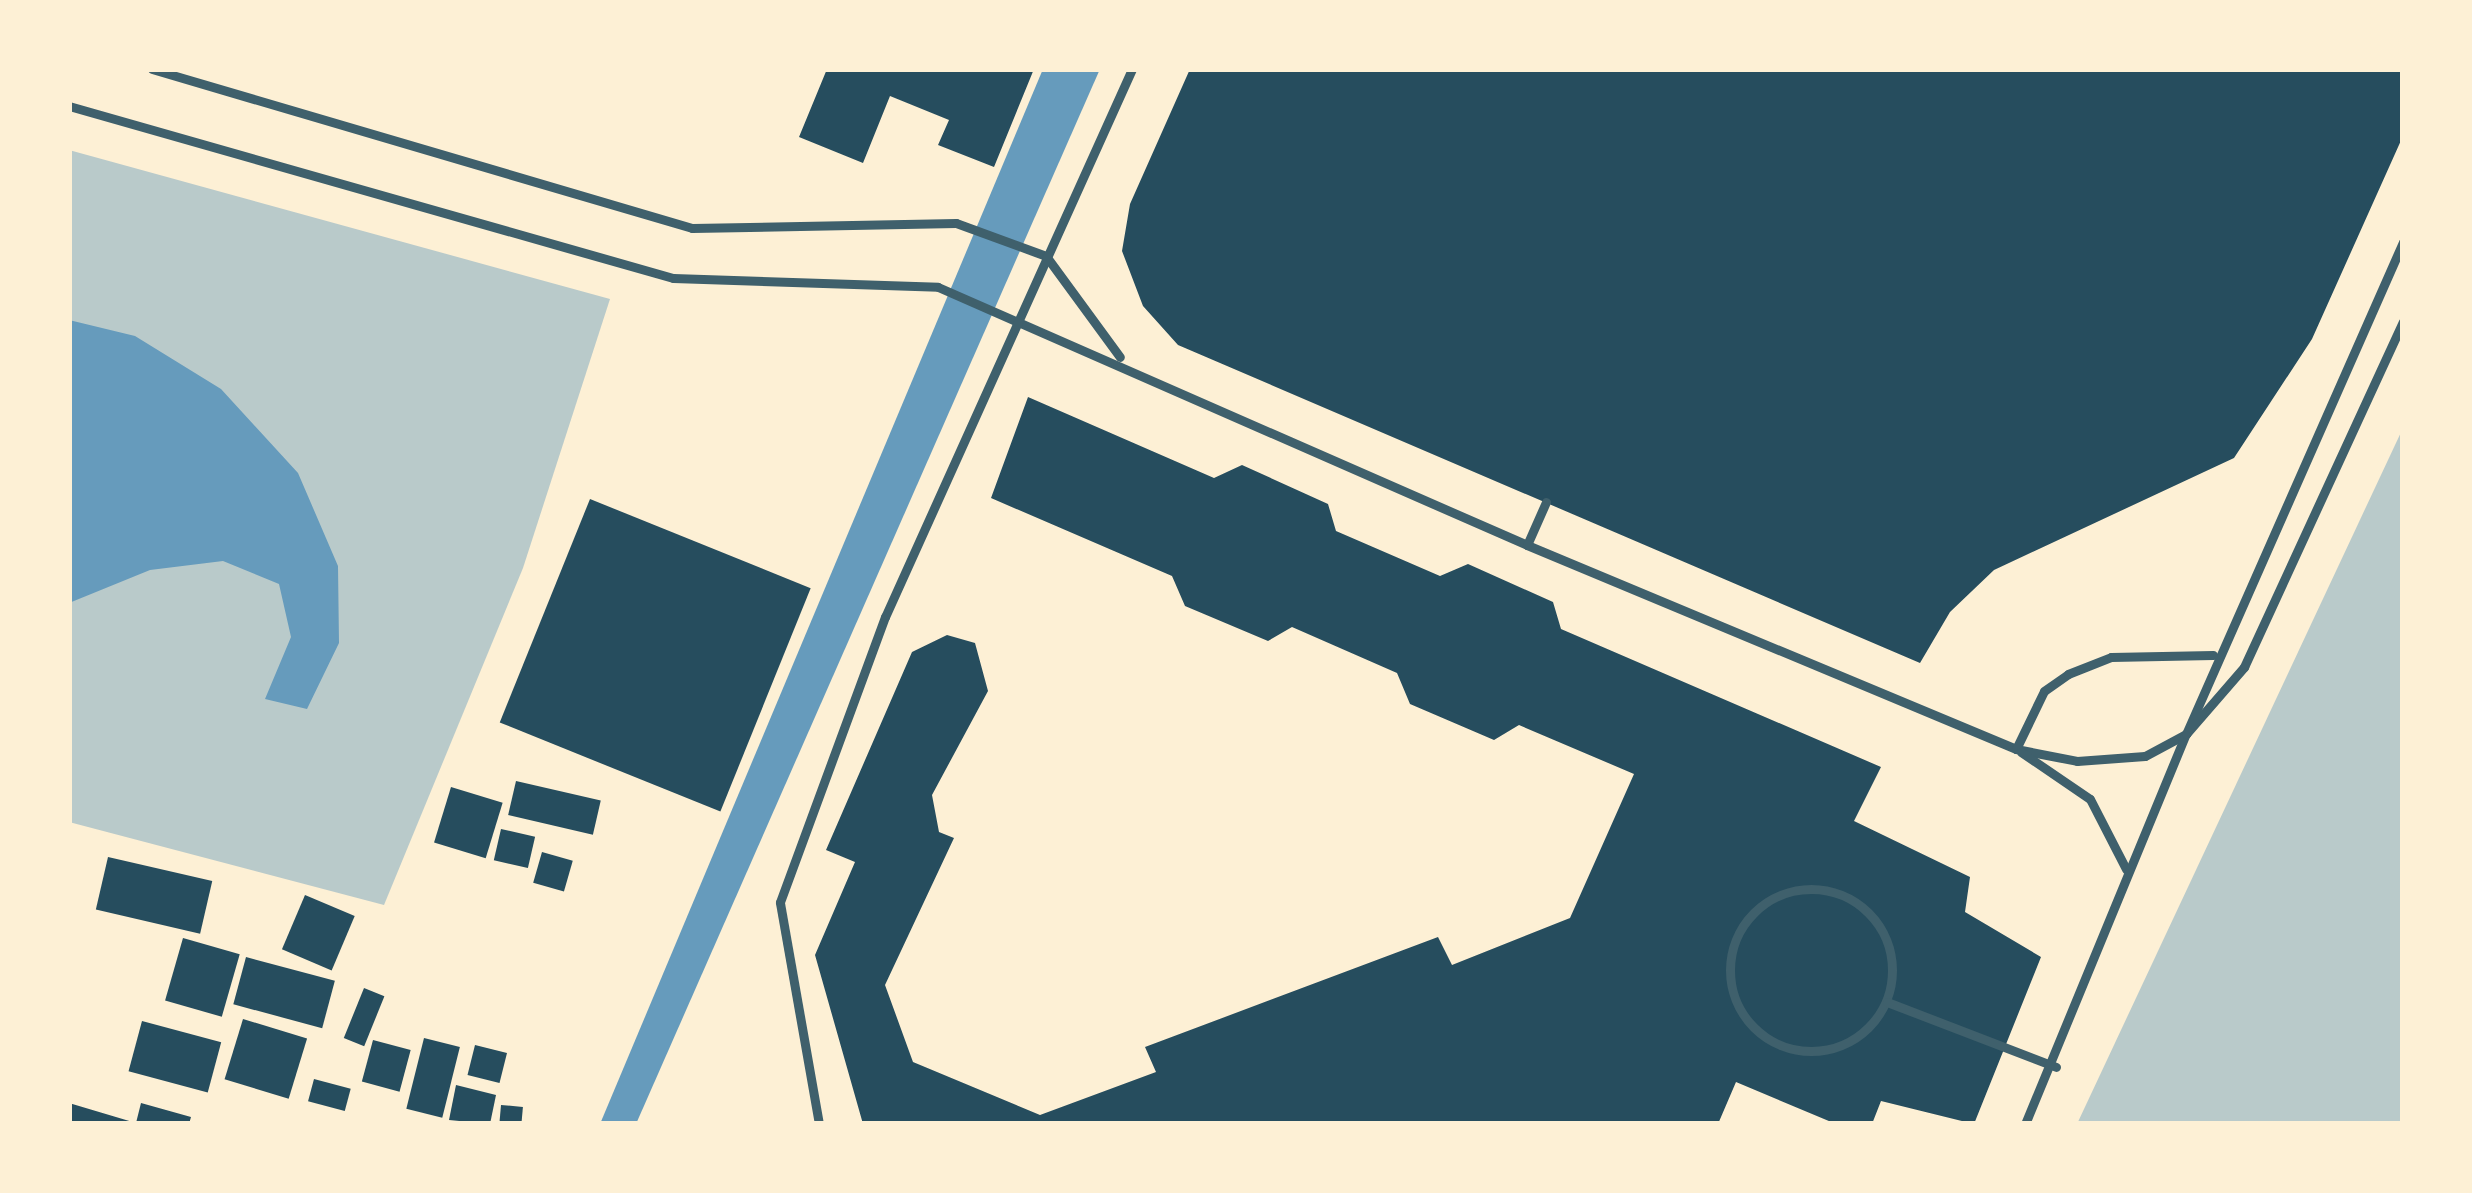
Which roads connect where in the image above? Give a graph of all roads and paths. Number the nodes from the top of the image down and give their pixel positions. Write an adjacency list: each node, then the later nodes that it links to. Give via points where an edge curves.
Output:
1 (152, 69): 5 (lane, via 692,229 932,218)
2 (1132, 69): 5 (lane)
3 (69, 106): 6 (lane, via 673,278 938,287)
4 (2403, 242): 11 (lane)
5 (1046, 256): 6 (lane); 8 (lane)
6 (1019, 317): 8 (lane); 17 (lane, via 885,617 781,902)
7 (2403, 322): 12 (lane, via 2244,667)
8 (1123, 361): 10 (lane)
9 (1546, 502): 10 (lane)
10 (1527, 545): 13 (lane)
11 (2213, 655): 12 (lane); 13 (lane, via 2110,657 2068,674 2044,691)
12 (2186, 734): 13 (lane, via 2122,760); 14 (lane)
13 (2016, 749): 14 (lane, via 2090,799)
14 (2126, 869): 16 (lane)
15 (1887, 1002): 15 (lane, via 1850,1042 1797,1051 1750,1025 1736,1002 1732,949 1762,905 1811,889 1838,894 1880,926 1890,950); 16 (lane)
16 (2056, 1067): 18 (lane)
17 (819, 1124)
18 (2025, 1124)

